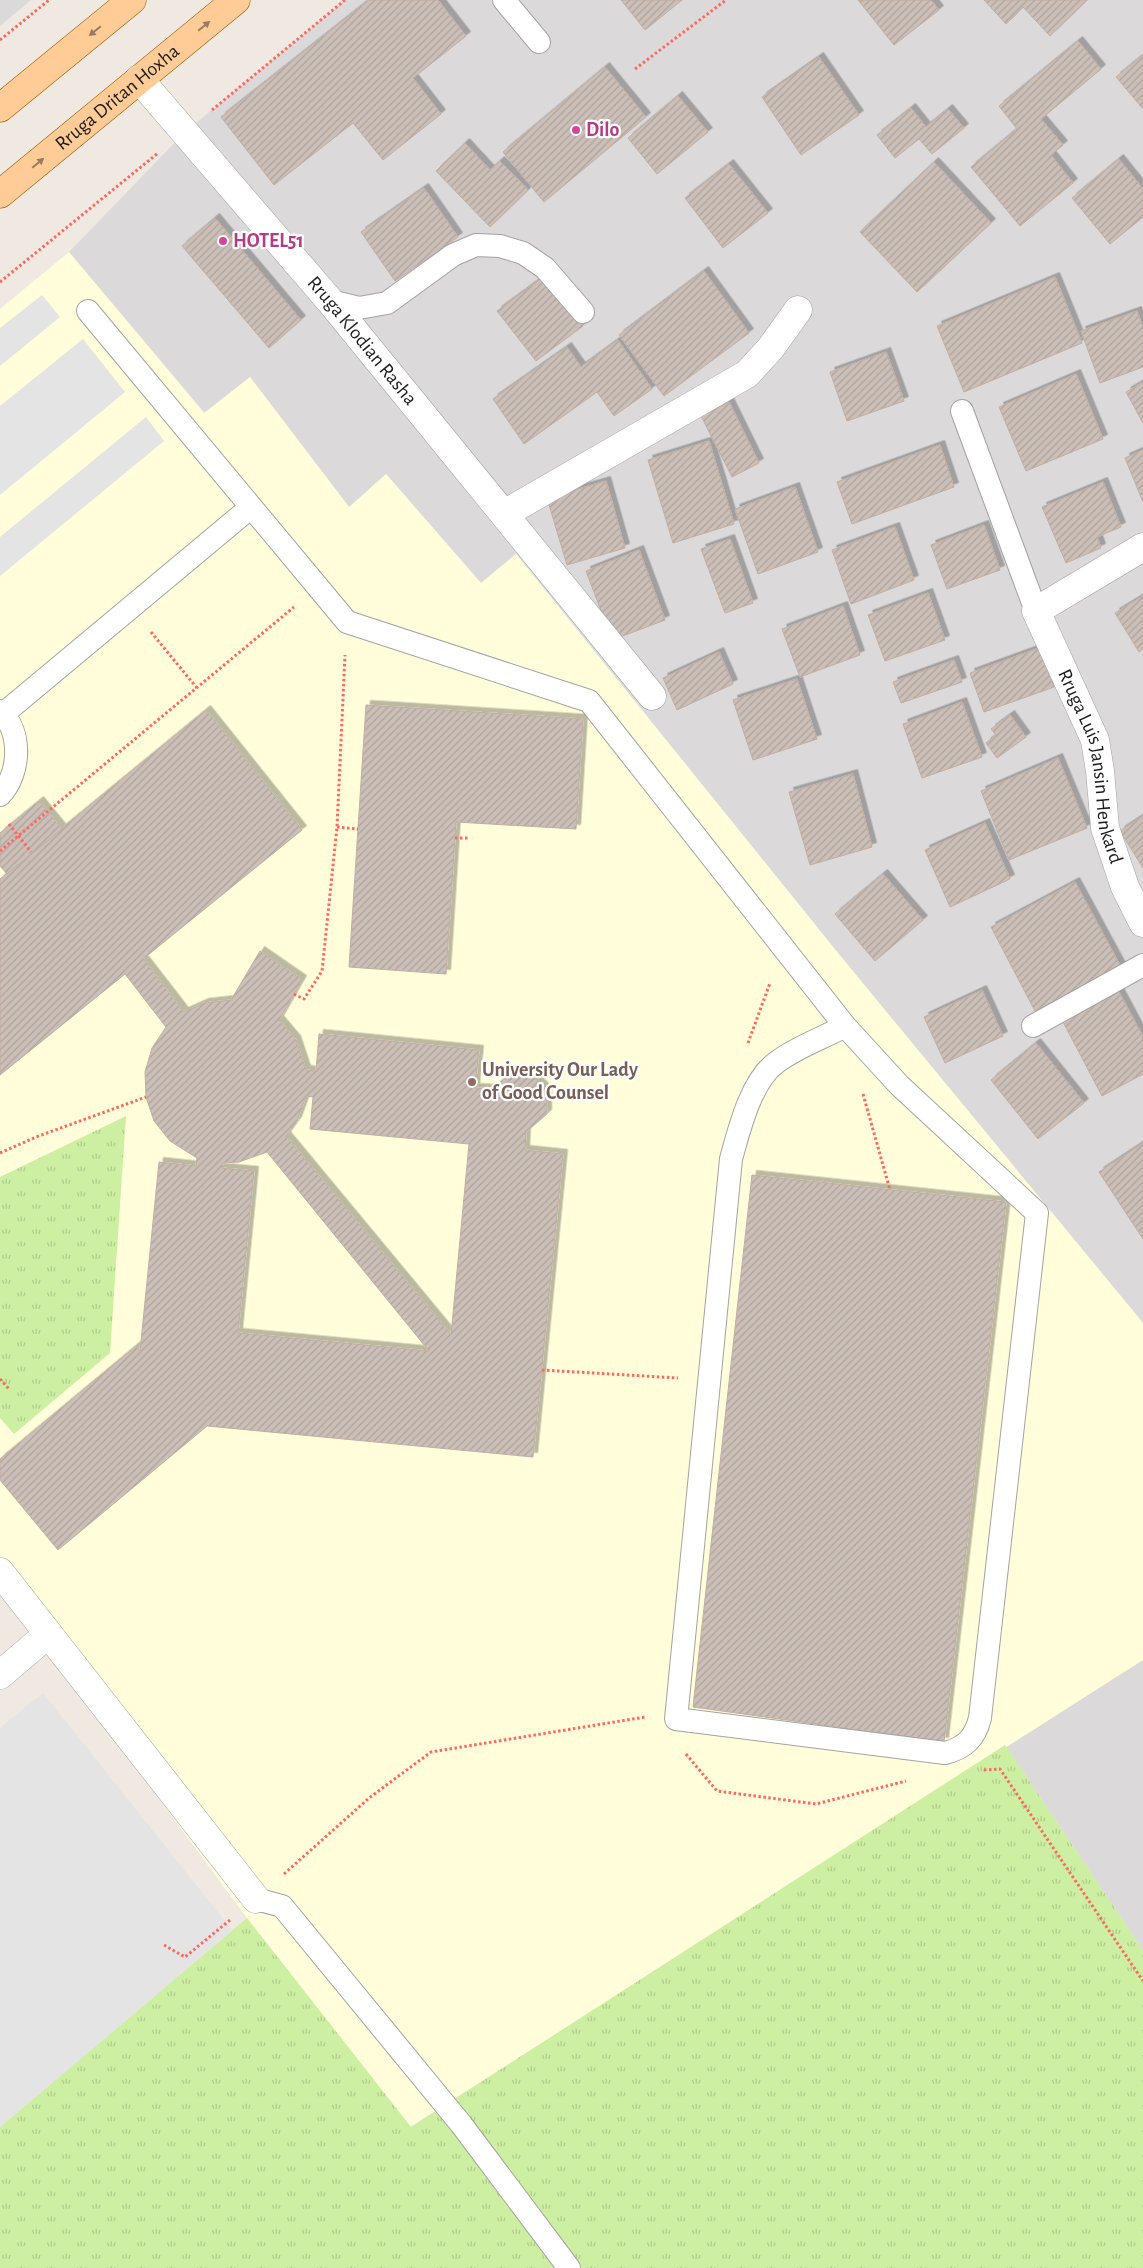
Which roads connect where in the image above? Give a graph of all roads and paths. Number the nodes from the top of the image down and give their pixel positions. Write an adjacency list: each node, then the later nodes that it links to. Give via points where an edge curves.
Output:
1 (49, 0): 6 (path)
2 (132, 0): 10 (main road, one-way to 10)
3 (236, 0): 9 (main road, Rruga Dritan Hoxha, one-way to 3)
4 (504, 0): 7 (lane)
5 (726, 0): 8 (path)
6 (0, 40)
7 (539, 42)
8 (635, 69)
9 (139, 78): 11 (main road, Rruga Dritan Hoxha, one-way to 9); 12 (street, Rruga Klodian Rasha)
10 (0, 108)
11 (0, 194)
12 (330, 301): 15 (lane, via 359,308 388,303 453,255 476,245 500,246 523,253 545,268); 18 (street, Rruga Klodian Rasha)
13 (798, 310): 18 (street, via 747,374)
14 (88, 311): 17 (lane)
15 (583, 312)
16 (962, 411): 22 (lane, Rruga Luis Jansin Henkard)
17 (250, 508): 20 (lane); 21 (lane)
18 (504, 514): 25 (street, Rruga Klodian Rasha)
19 (1143, 548): 22 (street)
20 (318, 588): 23 (lane); 24 (path)
21 (130, 608): 24 (path); 26 (lane)
22 (1036, 611): 36 (street, Rruga Luis Jansin Henkard, via 1095,740 1105,828 1125,887)
23 (347, 622): 29 (path); 37 (lane, via 589,701)
24 (197, 688): 31 (path)
25 (652, 696)
26 (2, 713): 27 (lane, via 13,731 17,751 14,770)
27 (0, 795)
28 (6, 820): 31 (path)
29 (337, 827): 30 (path); 39 (path, via 322,971 304,999)
30 (358, 829)
31 (18, 836): 34 (path); 35 (path)
32 (455, 838): 33 (path)
33 (468, 838)
34 (0, 850)
35 (31, 852)
36 (1143, 923)
37 (787, 952): 40 (lane); 42 (path, via 772,977)
38 (1143, 965): 41 (lane)
39 (294, 994)
40 (845, 1026): 49 (lane, via 775,1063 758,1085 743,1116 732,1158); 54 (lane, via 899,1085 1037,1213 977,1730 959,1750 945,1753)
41 (1032, 1026)
42 (746, 1048)
43 (860, 1087): 46 (path)
44 (146, 1097): 45 (path)
45 (0, 1153)
46 (890, 1190)
47 (542, 1370): 49 (path)
48 (0, 1378): 50 (path)
49 (710, 1379): 54 (lane)
50 (9, 1388)
51 (0, 1572): 52 (street)
52 (48, 1634): 53 (street); 58 (street)
53 (0, 1675)
54 (676, 1719): 58 (path, via 654,1716 609,1721 430,1752 369,1798)
55 (686, 1753): 57 (path, via 717,1791 816,1804)
56 (981, 1771): 60 (path, via 1000,1769)
57 (916, 1779)
58 (256, 1899): 59 (path, via 185,1957); 61 (lane, via 282,1906 461,2124)
59 (164, 1945)
60 (1143, 1980)
61 (569, 2268)

